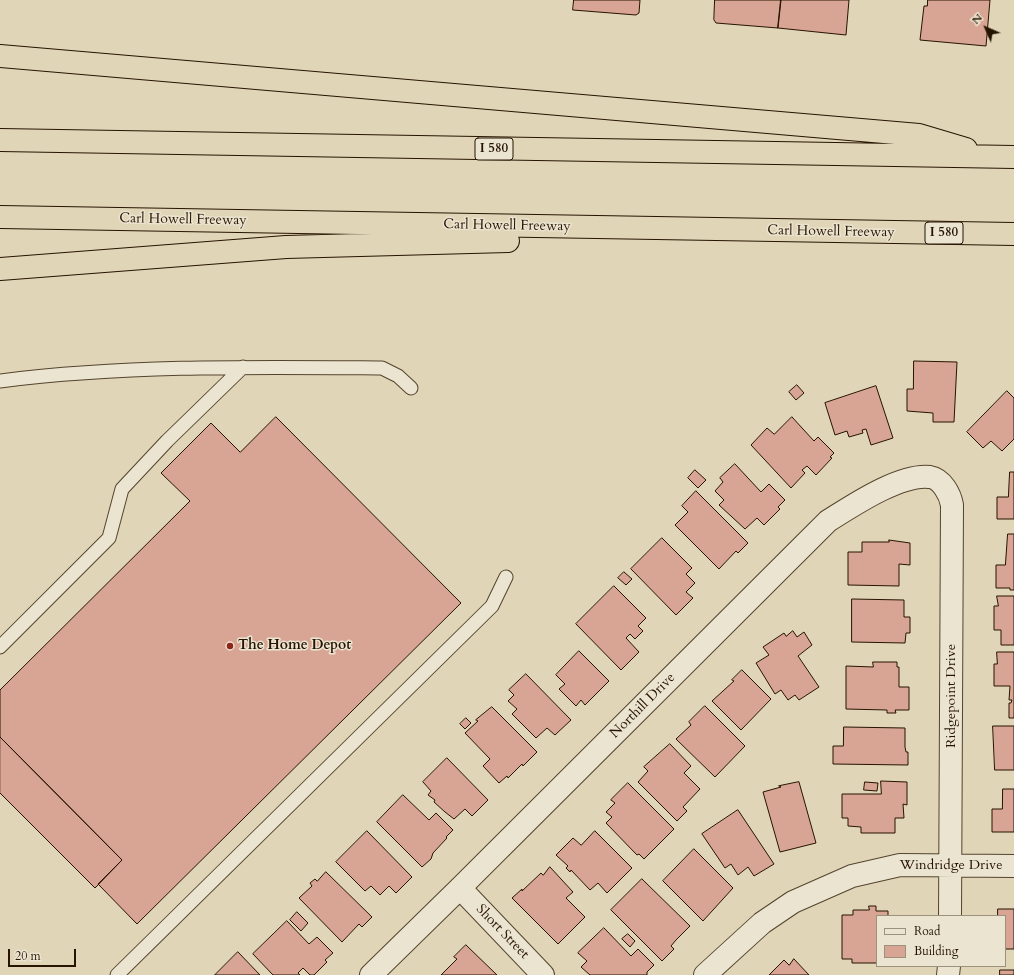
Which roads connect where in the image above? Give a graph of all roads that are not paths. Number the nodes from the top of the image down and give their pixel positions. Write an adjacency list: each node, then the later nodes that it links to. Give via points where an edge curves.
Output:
1 (0, 56): 3 (highway, via 920,135)
2 (0, 140): 3 (highway, I 580)
3 (988, 156): 4 (highway, I 580)
4 (1014, 156)
5 (0, 217): 6 (highway, Carl Howell Freeway / I 580)
6 (873, 232): 7 (highway, Carl Howell Freeway / I 580); 8 (highway, via 286,247)
7 (1014, 234)
8 (0, 269)
9 (243, 367): 10 (lane, via 96,372); 11 (lane, via 382,368 398,376); 14 (lane, via 122,489 108,538)
10 (0, 381)
11 (411, 388)
12 (938, 481): 15 (street, Ridgepoint Drive, via 946,489 952,504); 17 (street, Northill Drive, via 931,477 910,479 882,490 828,521)
13 (506, 576): 19 (lane, via 492,606)
14 (0, 646)
15 (951, 865): 16 (street, Windridge Drive); 18 (street, Ridgepoint Drive); 22 (street, Windridge Drive, via 900,865 852,876 825,887 793,902 762,923)
16 (1014, 866)
17 (460, 888): 20 (street, Northill Drive); 21 (street, Short Street)
18 (950, 915)
19 (116, 975)
20 (371, 975)
21 (543, 975)
22 (705, 975)

